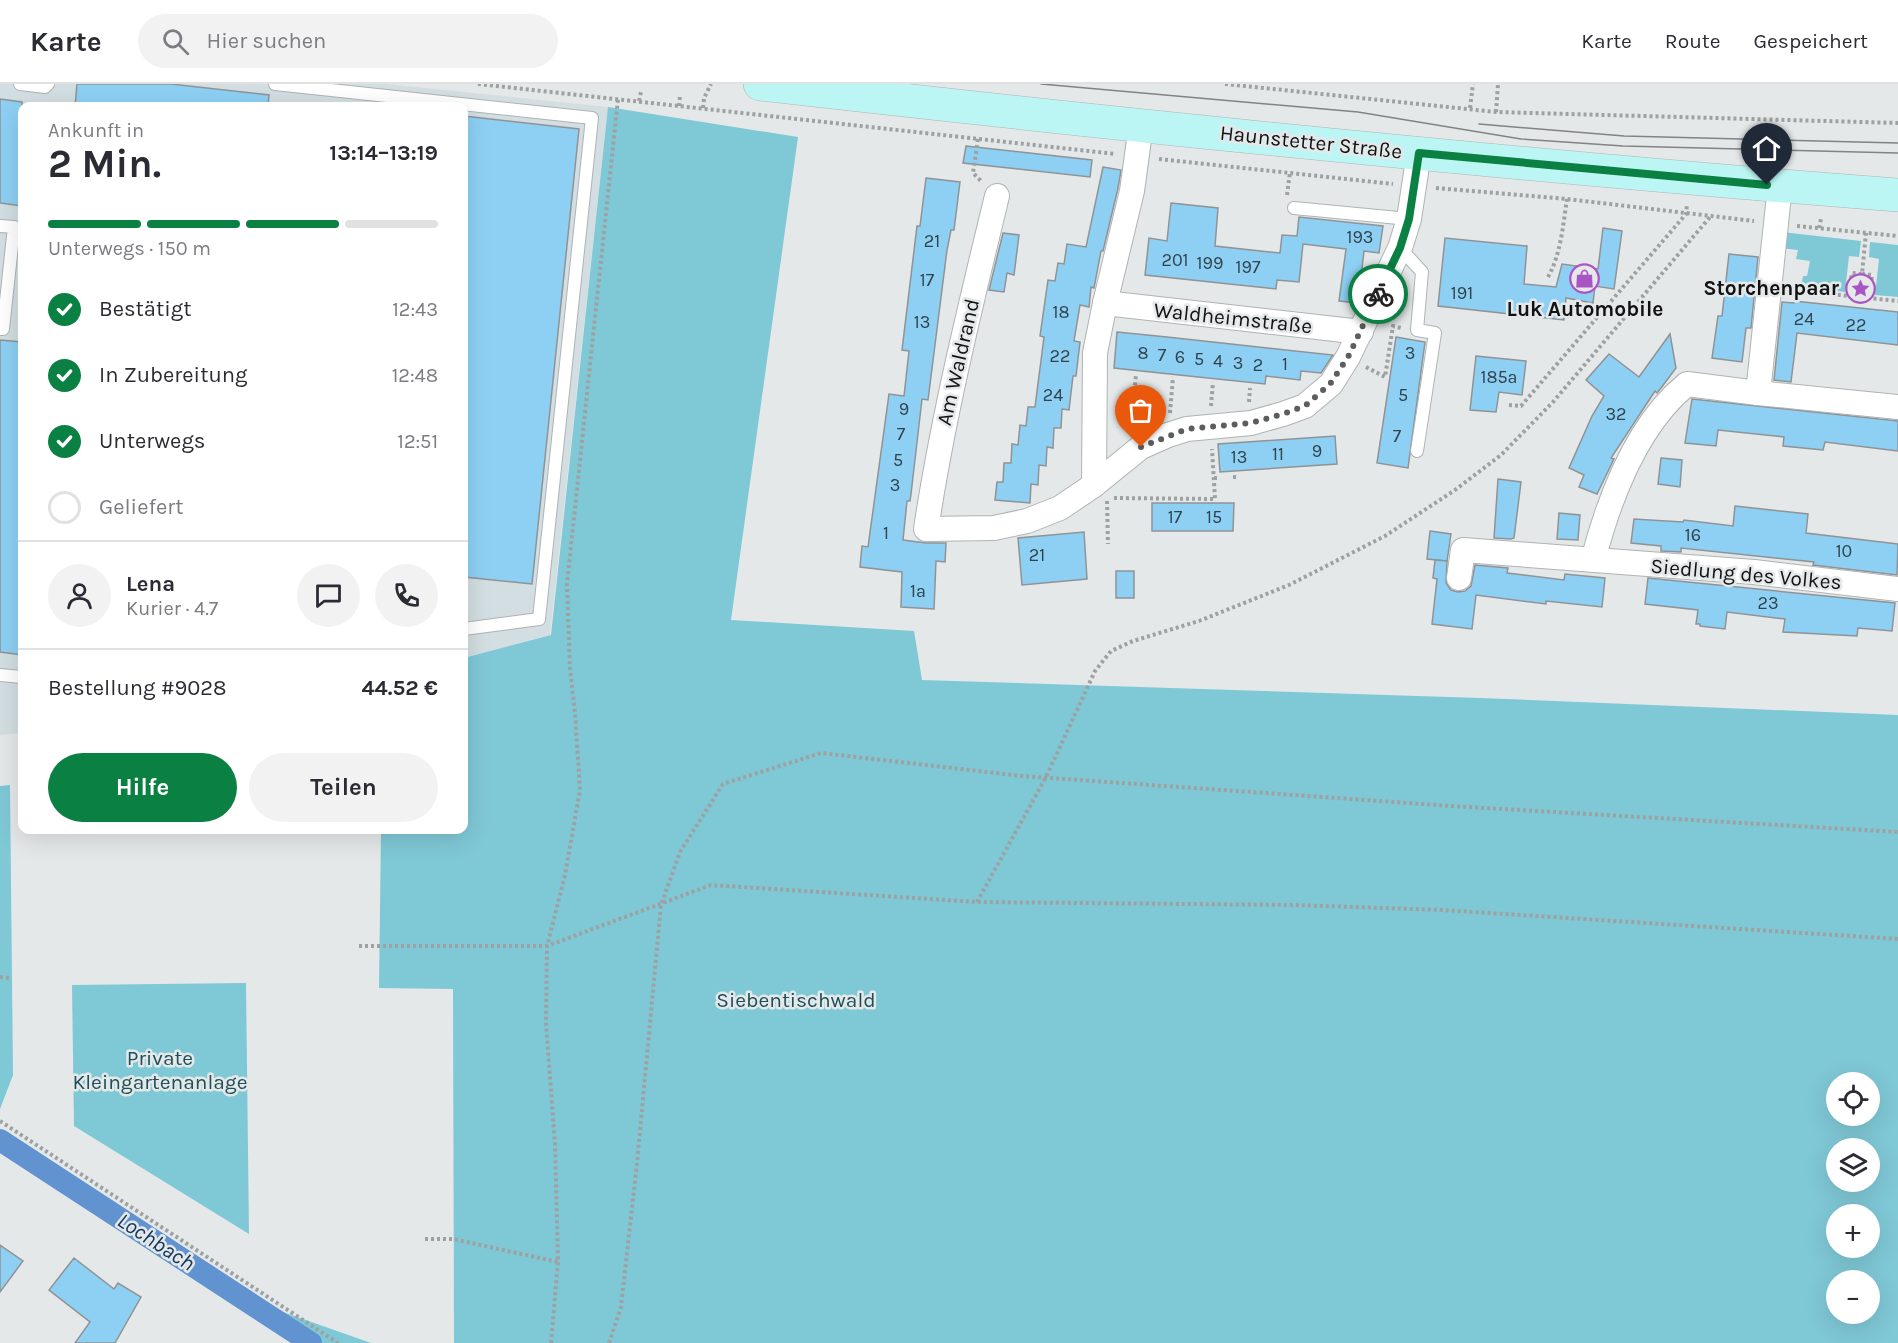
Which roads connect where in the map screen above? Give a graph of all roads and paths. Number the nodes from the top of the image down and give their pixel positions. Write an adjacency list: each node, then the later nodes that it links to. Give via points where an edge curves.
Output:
1 (20, 84): 2 (lane)
2 (48, 84)
3 (275, 84): 14 (lane)
4 (711, 84): 17 (path)
5 (760, 84): 10 (main road, Haunstetter Straße)
6 (1225, 84): 18 (path)
7 (1473, 84): 18 (path)
8 (1498, 84): 19 (path)
9 (641, 92): 13 (path)
10 (899, 92): 21 (main road, Haunstetter Straße)
11 (680, 96): 16 (path)
12 (618, 99): 75 (path, via 567,584 580,790)
13 (639, 101)
14 (443, 102)
15 (468, 105): 66 (lane, via 592,118 538,619)
16 (679, 106)
17 (703, 108)
18 (1470, 108): 19 (path)
19 (1496, 112): 20 (path)
20 (1898, 123)
21 (1141, 125): 23 (main road, Haunstetter Straße); 45 (street, via 1132,191)
22 (978, 139): 27 (path, via 973,173)
23 (1419, 153): 24 (main road, Haunstetter Straße); 31 (street)
24 (1688, 179): 25 (main road, Haunstetter Straße); 53 (path, via 1686,214 1521,406)
25 (1780, 186): 26 (main road, Haunstetter Straße); 33 (street)
26 (1898, 195)
27 (997, 196): 61 (street, Am Waldrand, via 950,391 926,529 993,528 1027,521 1060,508)
28 (1566, 199): 40 (path, via 1560,244)
29 (1294, 208): 31 (lane)
30 (1711, 216): 69 (path, via 1553,402 1501,454 1455,490 1385,536 1289,585 1111,651 1095,671)
31 (1409, 219): 38 (street)
32 (1821, 219): 35 (path)
33 (1775, 223): 35 (path); 41 (street)
34 (0, 226): 46 (lane, via 14,227)
35 (1820, 228): 36 (path)
36 (1866, 233): 37 (path); 39 (path)
37 (1898, 236)
38 (1400, 248): 47 (lane, via 1422,272); 48 (street)
39 (1862, 274): 42 (path, via 1852,273); 43 (path, via 1872,275)
40 (1548, 277)
41 (1769, 288): 42 (path); 52 (street)
42 (1848, 296): 43 (path)
43 (1870, 299): 44 (path)
44 (1898, 302)
45 (1106, 303): 48 (street, Waldheimstraße); 61 (street, via 1095,353)
46 (0, 329)
47 (1417, 330): 49 (path, via 1392,326 1385,377); 58 (lane, via 1436,333)
48 (1361, 332): 49 (street)
49 (1348, 357): 55 (street, via 1330,384 1305,406 1251,423)
50 (1136, 374): 57 (path, via 1130,436)
51 (1173, 377): 56 (path)
52 (1758, 393): 54 (street); 63 (street, via 1687,384 1674,395 1647,430 1623,474 1605,515)
53 (1509, 405)
54 (1898, 407)
55 (1210, 426): 56 (street); 59 (path)
56 (1168, 435): 57 (street)
57 (1141, 447): 61 (street)
58 (1417, 451)
59 (1214, 478): 60 (path); 62 (path, via 1215,499 1107,498)
60 (1220, 478)
61 (1094, 485)
62 (1108, 544)
63 (1593, 560): 64 (street, Siedlung des Volkes, via 1463,550); 65 (street, Siedlung des Volkes, via 1754,572)
64 (1459, 578)
65 (1898, 589)
66 (468, 628)
67 (0, 675): 68 (lane)
68 (18, 677)
69 (1046, 777): 70 (path); 71 (path); 72 (path, via 821,753 723,784 680,852)
70 (1898, 832)
71 (977, 902): 72 (path, via 711,885); 73 (path, via 1442,910)
72 (661, 905): 75 (path); 83 (path, via 621,1307)
73 (1898, 939)
74 (359, 946): 75 (path)
75 (547, 946): 80 (path, via 546,1023)
76 (0, 977): 77 (path)
77 (9, 978)
78 (0, 1121): 81 (path)
79 (426, 1239): 80 (path, via 453,1239)
80 (558, 1262): 82 (path)
81 (338, 1343)
82 (551, 1343)
83 (609, 1343)

